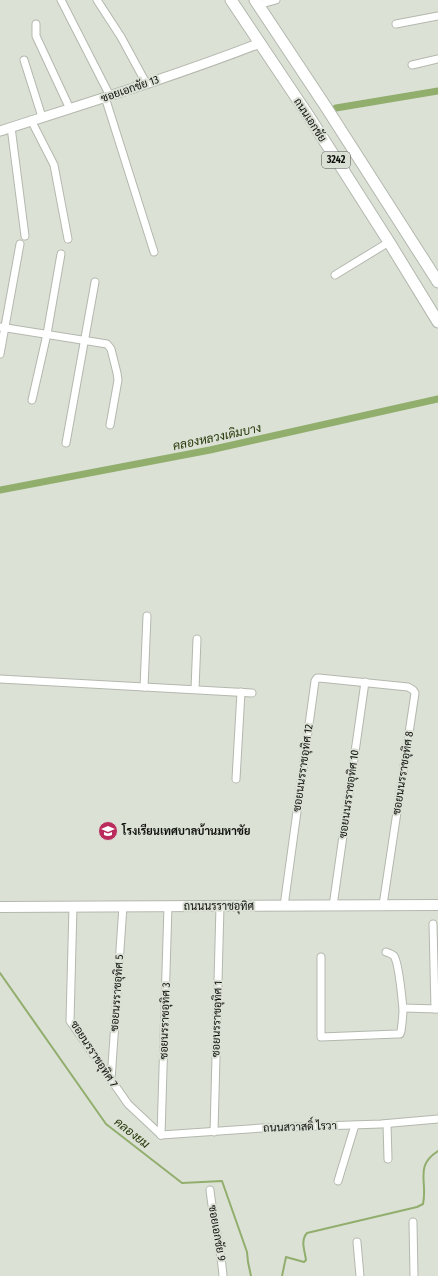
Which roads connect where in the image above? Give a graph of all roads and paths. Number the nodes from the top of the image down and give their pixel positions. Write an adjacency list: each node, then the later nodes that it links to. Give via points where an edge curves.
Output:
1 (61, 0): 14 (street)
2 (97, 0): 13 (street)
3 (231, 0): 9 (main road, ถนนเอกชัย / 3242)
4 (276, 0): 5 (street)
5 (257, 2): 28 (main road, ถนนเอกชัย / 3242)
6 (438, 16): 8 (street)
7 (36, 24): 15 (street, via 36,36)
8 (396, 24)
9 (260, 43): 13 (street, ซอยเอกชัย 13); 22 (main road, ถนนเอกชัย / 3242)
10 (438, 59): 12 (street)
11 (24, 60): 16 (street)
12 (412, 65)
13 (146, 83): 14 (street, ซอยเอกชัย 13)
14 (107, 96): 15 (street, ซอยเอกชัย 13); 24 (street)
15 (70, 109): 16 (street, ซอยเอกชัย 13)
16 (42, 117): 17 (street, ซอยเอกชัย 13)
17 (32, 120): 18 (street, ซอยเอกชัย 13); 21 (street, via 54,165)
18 (11, 127): 19 (street, ซอยเอกชัย 13); 20 (street)
19 (0, 130)
20 (25, 236)
21 (68, 239)
22 (389, 242): 26 (street); 29 (main road, ถนนเอกชัย / 3242)
23 (20, 244): 30 (street)
24 (154, 252)
25 (61, 254): 31 (street)
26 (335, 275)
27 (95, 282): 32 (street)
28 (438, 282)
29 (438, 322)
30 (2, 327): 31 (street); 33 (street)
31 (47, 334): 32 (street); 34 (street)
32 (84, 341): 35 (street, via 107,344 111,349 118,380); 36 (street)
33 (0, 354)
34 (32, 400)
35 (110, 425)
36 (66, 443)
37 (147, 616): 41 (street)
38 (197, 639): 42 (street)
39 (0, 679): 41 (street)
40 (365, 682): 46 (street, ซอยนนรราชอุทิศ 8, via 408,687 415,693); 52 (street, ซอยนนรราชอุทิศ 12, via 319,678 315,680); 53 (street, ซอยนนรราชอุทิศ 10)
41 (144, 687): 42 (street)
42 (195, 690): 43 (street)
43 (241, 692): 44 (street); 45 (street)
44 (252, 693)
45 (236, 779)
46 (383, 905): 47 (main road, ถนนนรราชอุทิศ); 53 (main road, ถนนนรราชอุทิศ)
47 (438, 905)
48 (73, 906): 49 (main road, ถนนนรราชอุทิศ); 54 (main road, ถนนนรราชอุทิศ); 60 (street, ซอยนรราชอุทิศ 7, via 70,1021)
49 (123, 906): 50 (main road, ถนนนรราชอุทิศ); 60 (street, ซอยนรราชอุทิศ 5)
50 (168, 906): 51 (main road, ถนนนรราชอุทิศ); 65 (street, ซอยนรราชอุทิศ 3)
51 (220, 906): 52 (main road, ถนนนรราชอุทิศ); 64 (street, ซอยนรราชอุทิศ 1)
52 (284, 906): 53 (main road, ถนนนรราชอุทิศ)
53 (333, 906)
54 (0, 907)
55 (433, 924): 59 (street)
56 (386, 952): 58 (street, via 396,961)
57 (321, 957): 58 (street, via 321,1037 400,1034)
58 (403, 1008): 59 (street)
59 (436, 1009)
60 (111, 1080): 65 (street, ซอยนรราชอุทิศ 7, via 128,1104)
61 (438, 1119): 62 (street, ถนนสวาสดิ์ ไรวา)
62 (387, 1124): 63 (street, ถนนสวาสดิ์ ไรวา); 66 (street)
63 (355, 1125): 64 (street, ถนนสวาสดิ์ ไรวา); 67 (street)
64 (214, 1132): 65 (street, ถนนสวาสดิ์ ไรวา)
65 (161, 1135)
66 (388, 1159)
67 (338, 1180)
68 (210, 1190): 71 (street, ซอยเอกชัย 9)
69 (412, 1222): 73 (street)
70 (357, 1242): 72 (street)
71 (224, 1276)
72 (360, 1276)
73 (414, 1276)

